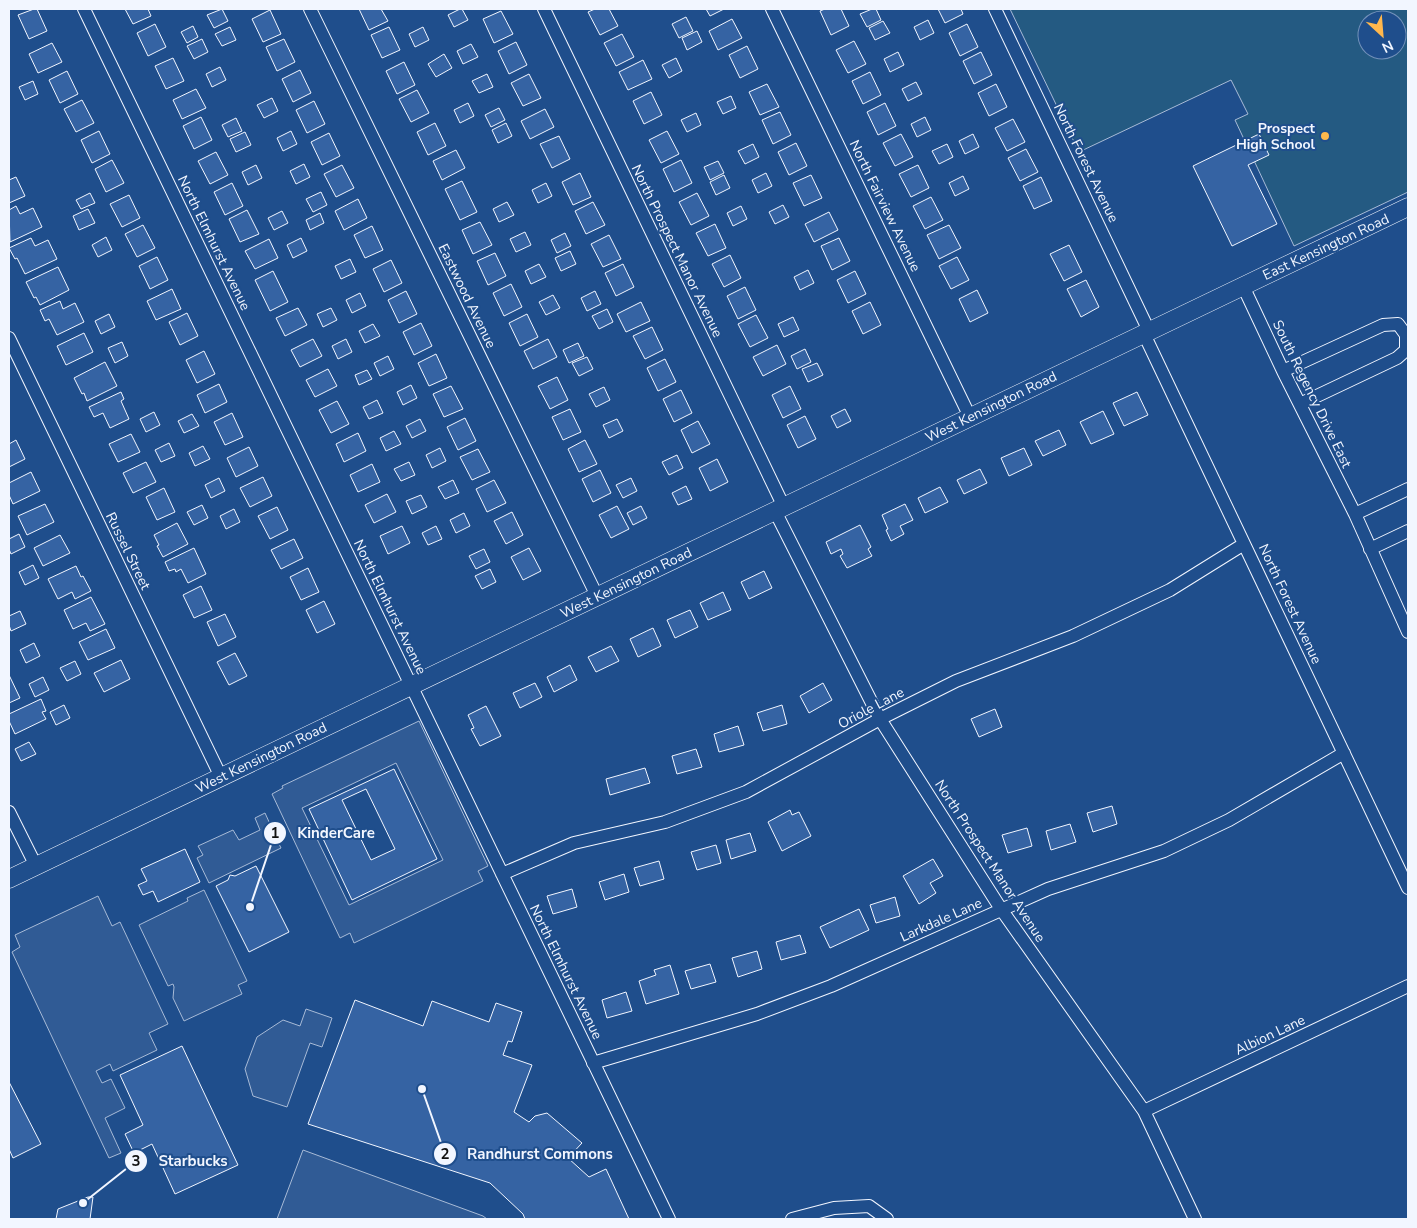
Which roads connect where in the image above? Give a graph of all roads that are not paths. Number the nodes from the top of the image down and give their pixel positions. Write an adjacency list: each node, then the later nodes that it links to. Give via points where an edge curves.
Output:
1 (84, 9): 21 (street, North Elmhurst Avenue)
2 (310, 9): 19 (street, Eastwood Avenue)
3 (544, 9): 14 (street, North Prospect Manor Avenue)
4 (772, 9): 12 (street, North Fairview Avenue)
5 (995, 9): 8 (street, North Forest Avenue)
6 (1408, 207): 7 (main road, East Kensington Road)
7 (1244, 286): 8 (main road, West Kensington Road); 10 (street, South Regency Drive East)
8 (1146, 332): 12 (main road, West Kensington Road); 17 (street, North Forest Avenue)
9 (9, 338): 24 (street, Russel Street)
10 (1283, 371): 11 (street, South Regency Drive East); 11 (street, via 1383,325 1398,324 1406,335 1406,350 1397,358)
11 (1300, 404): 15 (street, South Regency Drive East)
12 (970, 417): 14 (main road, West Kensington Road)
13 (1408, 489): 15 (street)
14 (779, 509): 19 (main road, West Kensington Road); 22 (street, North Prospect Manor Avenue)
15 (1354, 514): 18 (street, South Regency Drive East)
16 (1408, 531): 18 (street)
17 (1244, 544): 22 (street, Oriole Lane, via 1170,590 1073,636 956,681); 23 (street, North Forest Avenue)
18 (1370, 549): 20 (street, South Regency Drive East)
19 (597, 596): 21 (main road, West Kensington Road)
20 (1408, 632)
21 (411, 686): 24 (main road, West Kensington Road); 27 (street, North Elmhurst Avenue)
22 (880, 719): 27 (street, Oriole Lane, via 746,792 666,822 574,843); 30 (street, North Prospect Manor Avenue)
23 (1344, 753): 29 (street, North Forest Avenue); 30 (street, Larkdale Lane, via 1229,820 1164,851 1048,888)
24 (221, 777): 26 (main road, West Kensington Road)
25 (9, 812): 26 (street)
26 (36, 866): 28 (main road, West Kensington Road)
27 (502, 874): 32 (street, North Elmhurst Avenue)
28 (9, 879)
29 (1408, 888)
30 (1001, 909): 32 (street, Larkdale Lane, via 831,986 758,1014); 33 (street, North Prospect Manor Avenue)
31 (1408, 986): 33 (street, Albion Lane)
32 (593, 1063): 34 (street, North Elmhurst Avenue)
33 (1144, 1111): 37 (street, North Prospect Manor Avenue)
34 (668, 1219)
35 (792, 1219): 36 (street, via 834,1208 869,1206)
36 (887, 1219)
37 (1195, 1219)

